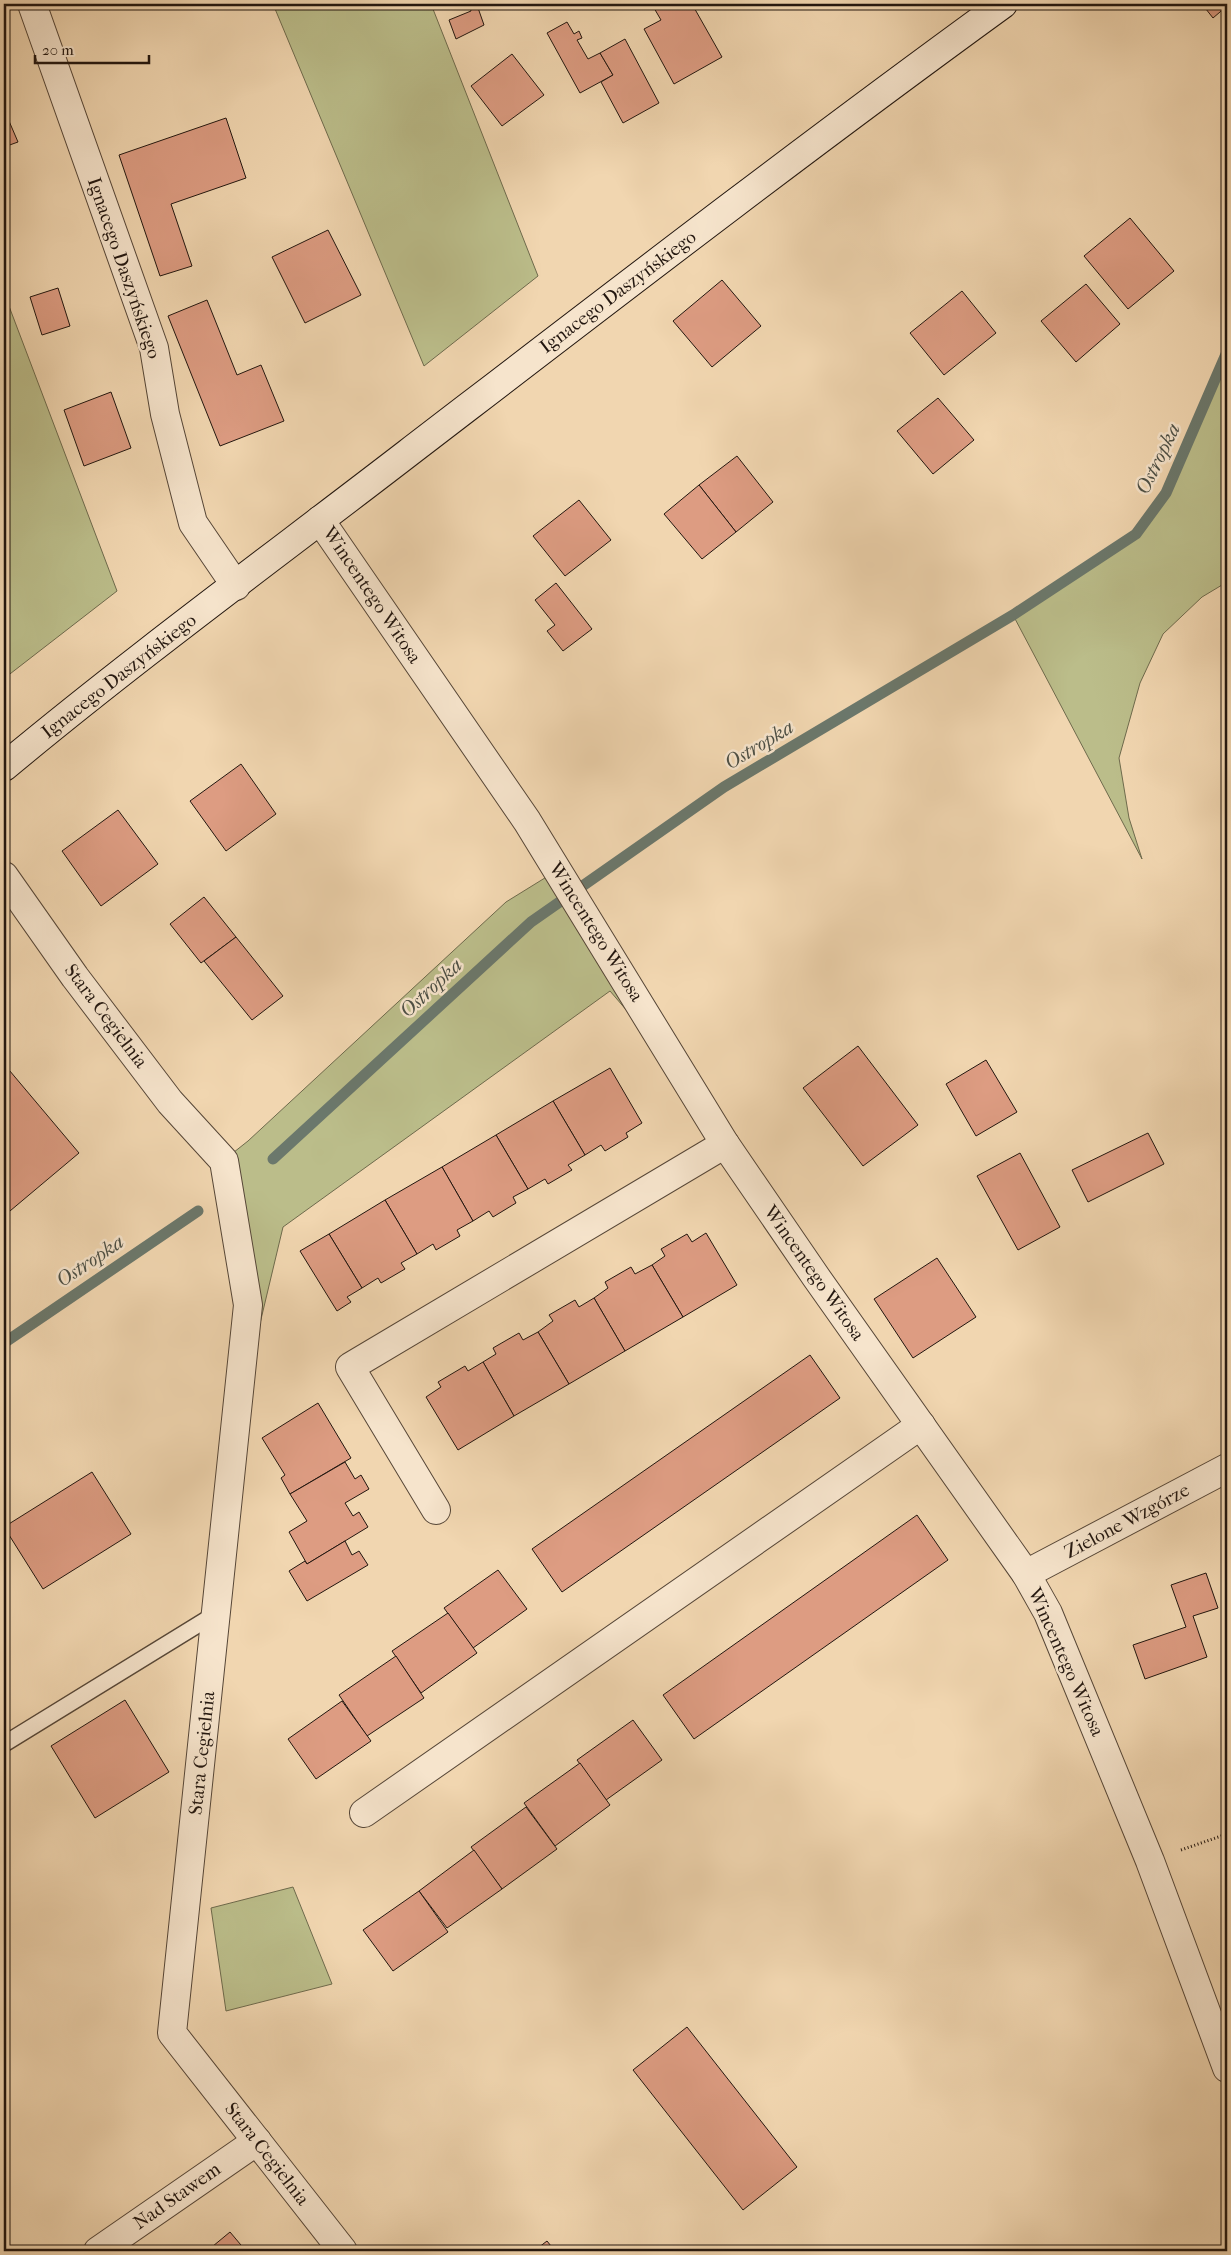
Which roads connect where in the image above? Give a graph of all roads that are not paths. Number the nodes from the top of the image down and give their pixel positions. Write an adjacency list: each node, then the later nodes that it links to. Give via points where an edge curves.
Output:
1 (32, 4): 4 (street, Ignacego Daszyńskiego, via 154,348 165,414 192,523)
2 (1003, 4): 3 (street, Ignacego Daszyńskiego, via 827,132)
3 (320, 520): 4 (street, Ignacego Daszyńskiego); 7 (street, Wincentego Witosa, via 553,862)
4 (236, 586): 5 (street, Ignacego Daszyńskiego)
5 (4, 767)
6 (4, 876): 12 (street, Stara Cegielnia, via 170,1102 224,1161 248,1305)
7 (725, 1144): 8 (street, Wincentego Witosa); 10 (street, via 350,1367)
8 (921, 1425): 11 (street, Wincentego Witosa); 14 (street)
9 (1227, 1468): 11 (street, Zielone Wzgórze)
10 (436, 1510)
11 (1026, 1574): 15 (street, Wincentego Witosa, via 1048,1613 1150,1861)
12 (217, 1613): 13 (lane); 16 (street, Stara Cegielnia, via 172,2033)
13 (4, 1744)
14 (364, 1813)
15 (1227, 2068)
16 (257, 2141): 17 (street, Nad Stawem); 18 (street, Stara Cegielnia)
17 (98, 2251)
18 (343, 2251)

